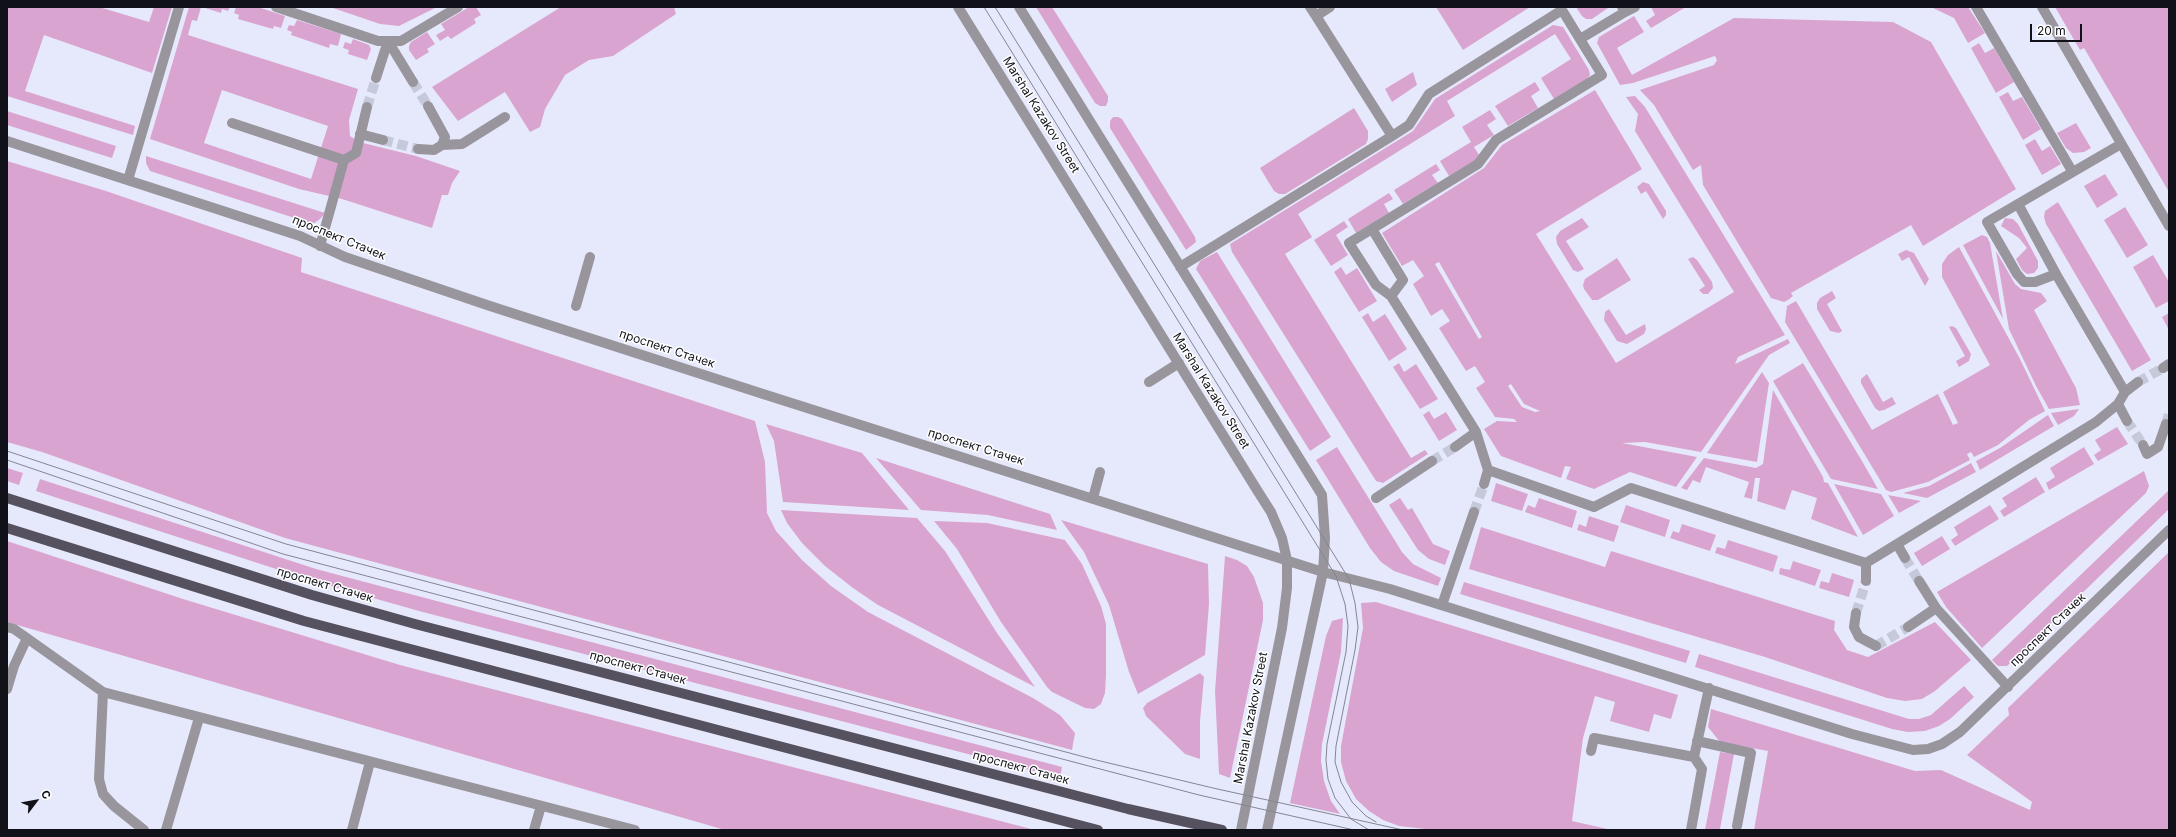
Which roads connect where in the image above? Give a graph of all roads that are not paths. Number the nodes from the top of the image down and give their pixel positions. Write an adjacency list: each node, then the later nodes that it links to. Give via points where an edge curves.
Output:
1 (179, 7): 30 (street)
2 (276, 7): 14 (street, via 378,41)
3 (458, 7): 14 (street, via 402,41)
4 (958, 7): 40 (street, Marshal Kazakov Street)
5 (1019, 7): 36 (street)
6 (1330, 7): 12 (street)
7 (1635, 7): 11 (street)
8 (1976, 7): 29 (street)
9 (2042, 7): 25 (street)
10 (1562, 8): 13 (street); 22 (street, via 1429,94 1409,124)
11 (1624, 10): 13 (street)
12 (1313, 11): 22 (street)
13 (1580, 39): 33 (street, via 1602,75 1496,140 1478,164)
14 (388, 41): 15 (street); 16 (street)
15 (376, 78)
16 (413, 82)
17 (428, 106): 26 (street, via 445,137)
18 (367, 107): 21 (street)
19 (504, 117): 26 (street, via 462,144)
20 (232, 123): 28 (street)
21 (360, 134): 23 (street); 28 (street, via 356,153)
22 (1392, 136): 36 (street)
23 (383, 140)
24 (7, 141): 30 (street, проспект Стачек)
25 (2121, 144): 29 (street); 32 (street)
26 (442, 145): 27 (street, via 434,150)
27 (418, 149)
28 (344, 160): 34 (street)
29 (2072, 171): 31 (street)
30 (128, 180): 34 (street, проспект Стачек, via 300,236)
31 (2018, 204): 37 (street); 37 (street, via 1987,222 2024,282 2035,282)
32 (2169, 226)
33 (1372, 229): 38 (street, via 1403,280); 38 (street, via 1350,243 1376,285)
34 (320, 246): 55 (street, проспект Стачек, via 490,306)
35 (590, 257): 39 (street)
36 (1180, 267): 64 (street, via 1322,495 1325,538)
37 (2056, 274): 43 (street)
38 (1391, 296): 47 (street)
39 (576, 306)
40 (1179, 363): 41 (street); 62 (street, Marshal Kazakov Street, via 1271,512 1282,538)
41 (1149, 382)
42 (2138, 382): 43 (street)
43 (2125, 392): 44 (street)
44 (2118, 404): 45 (street); 60 (street, via 2096,422)
45 (2128, 420)
46 (2166, 424): 48 (street, via 2158,447 2147,454)
47 (1476, 432): 49 (street); 51 (street)
48 (2143, 445)
49 (1455, 447)
50 (1432, 462): 56 (street)
51 (1488, 470): 53 (street); 63 (street, via 1594,506 1631,488)
52 (1100, 472): 55 (street)
53 (1484, 484)
54 (7, 498): 91 (main road, проспект Стачек, via 312,595 415,624 1128,809)
55 (1093, 498): 62 (street, проспект Стачек)
56 (1376, 498)
57 (1474, 512): 67 (street)
58 (7, 528): 90 (main road, via 304,622)
59 (2169, 530): 74 (street, проспект Стачек)
60 (1896, 544): 61 (street); 63 (street)
61 (1905, 558)
62 (1287, 560): 64 (street, проспект Стачек); 92 (street, Marshal Kazakov Street, via 1287,588 1282,628)
63 (1866, 563): 65 (street)
64 (1323, 572): 67 (street, проспект Стачек, via 1390,588); 93 (street)
65 (1866, 580)
66 (1919, 581): 68 (street)
67 (1442, 605): 75 (street, проспект Стачек)
68 (1936, 608): 71 (street); 74 (street)
69 (1856, 613): 73 (street, via 1854,627 1859,637)
70 (7, 627): 72 (street)
71 (1908, 627)
72 (27, 638): 76 (street); 77 (street)
73 (1876, 646)
74 (2008, 687): 75 (street, проспект Стачек, via 1960,732 1942,744 1928,749 1913,750)
75 (1709, 688): 79 (street)
76 (7, 689)
77 (103, 692): 78 (street); 85 (street, via 99,779 103,794)
78 (199, 718): 82 (street); 86 (street)
79 (1697, 741): 81 (street); 84 (street, via 1751,753)
80 (1591, 751): 81 (street, via 1594,738)
81 (1694, 757): 94 (street, via 1702,769)
82 (370, 762): 83 (street); 87 (street)
83 (541, 806): 88 (street); 89 (street)
84 (1737, 826)
85 (144, 830)
86 (166, 830)
87 (352, 830)
88 (534, 830)
89 (635, 830)
90 (1098, 830)
91 (1222, 830)
92 (1241, 830)
93 (1267, 830)
94 (1691, 830)

